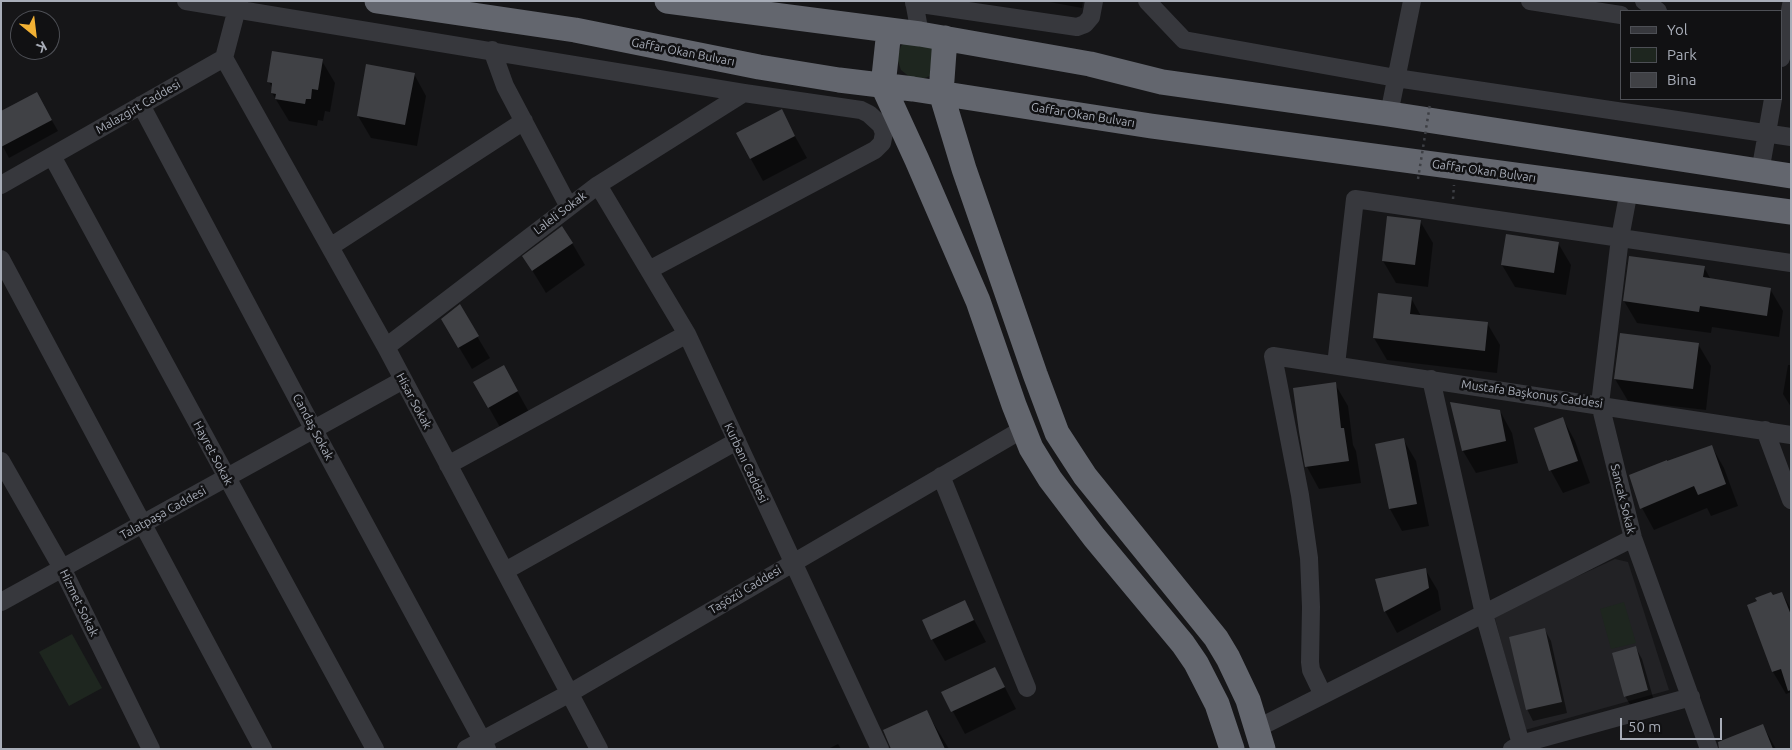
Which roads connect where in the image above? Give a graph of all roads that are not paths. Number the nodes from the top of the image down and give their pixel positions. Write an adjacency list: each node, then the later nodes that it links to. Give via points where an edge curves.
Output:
1 (186, 1): 10 (street)
2 (377, 1): 22 (highway, Gaffar Okan Bulvarı, via 574,30 759,67)
3 (666, 1): 14 (highway)
4 (1094, 1): 9 (street, via 1091,17 1077,28)
5 (1147, 1): 21 (street, via 1184,40)
6 (1412, 1): 21 (street)
7 (1530, 1): 13 (street)
8 (1644, 1): 12 (street)
9 (914, 2): 15 (street)
10 (238, 5): 18 (street); 20 (street)
11 (1791, 6): 17 (street)
12 (1657, 10)
13 (1620, 15)
14 (889, 30): 15 (highway); 22 (highway)
15 (920, 34): 16 (highway)
16 (945, 38): 24 (highway); 27 (highway, via 1090,64 1162,82)
17 (1785, 39): 19 (street)
18 (492, 50): 23 (street); 28 (street, via 505,86)
19 (1782, 53)
20 (224, 58): 26 (street, Malazgirt Caddesi); 40 (street, Hisar Sokak)
21 (1396, 78): 27 (street); 29 (street)
22 (883, 86): 24 (highway, Gaffar Okan Bulvarı); 50 (highway, via 978,301)
23 (744, 93): 34 (street, Laleli Sokak); 43 (street, via 861,110 881,125 884,133 882,143 876,150)
24 (941, 93): 36 (highway, Gaffar Okan Bulvarı, via 1151,126); 71 (highway, via 964,169 1057,433 1085,476 1216,638 1238,679)
25 (1773, 100): 29 (street)
26 (141, 105): 31 (street, Malazgirt Caddesi); 51 (street, Candaş Sokak)
27 (1389, 114): 32 (highway)
28 (524, 121): 37 (street); 40 (street)
29 (1767, 133): 30 (street); 32 (street)
30 (1791, 137)
31 (52, 156): 35 (street, Malazgirt Caddesi); 58 (street, Hayret Sokak)
32 (1760, 172): 33 (highway)
33 (1791, 176)
34 (598, 184): 37 (street, Laleli Sokak); 43 (street, Kurbanı Caddesi)
35 (1, 185)
36 (1629, 190): 38 (highway, Gaffar Okan Bulvarı); 39 (street, Sancak Sokak)
37 (569, 207): 45 (street, Laleli Sokak)
38 (1791, 212)
39 (1620, 238): 42 (street); 46 (street, via 1355,199); 49 (street, Sancak Sokak)
40 (330, 247): 45 (street, Hisar Sokak)
41 (1, 259): 60 (street)
42 (1791, 263)
43 (649, 270): 44 (street, Kurbanı Caddesi)
44 (687, 334): 54 (street, Kurbanı Caddesi); 56 (street)
45 (386, 347): 48 (street, Hisar Sokak)
46 (1336, 365): 47 (street, Mustafa Başkonuş Caddesi); 69 (street, Mustafa Başkonuş Caddesi, via 1273,356 1310,558 1311,670)
47 (1431, 379): 49 (street, Mustafa Başkonuş Caddesi); 66 (street)
48 (403, 380): 51 (street, Talatpaşa Caddesi); 56 (street, Hisar Sokak)
49 (1600, 404): 52 (street, Mustafa Başkonuş Caddesi); 61 (street, Sancak Sokak)
50 (1023, 429): 57 (street, Taşözü Caddesi); 80 (highway, via 1050,479 1196,663 1218,704)
51 (314, 430): 58 (street, Talatpaşa Caddesi); 72 (street, Candaş Sokak)
52 (1765, 430): 53 (street, Mustafa Başkonuş Caddesi); 59 (street)
53 (1791, 435)
54 (736, 441): 62 (street, Kurbanı Caddesi); 64 (street)
55 (1, 461): 63 (street, Hizmet Sokak)
56 (448, 464): 64 (street, Hisar Sokak)
57 (941, 476): 62 (street, Taşözü Caddesi); 67 (street)
58 (226, 478): 60 (street, Talatpaşa Caddesi); 76 (street, Hayret Sokak)
59 (1791, 500)
60 (144, 523): 63 (street, Talatpaşa Caddesi); 75 (street)
61 (1633, 538): 66 (street); 70 (street, Sancak Sokak)
62 (792, 562): 68 (street, Taşözü Caddesi); 79 (street, Kurbanı Caddesi)
63 (62, 568): 65 (street, Talatpaşa Caddesi); 74 (street, Hizmet Sokak)
64 (505, 571): 68 (street, Hisar Sokak)
65 (1, 602)
66 (1484, 614): 69 (street); 73 (street)
67 (1027, 688)
68 (570, 693): 72 (street, Taşözü Caddesi); 78 (street, Hisar Sokak)
69 (1323, 695): 71 (street)
70 (1691, 697): 73 (street); 81 (street, Sancak Sokak)
71 (1261, 738)
72 (484, 744): 77 (street, Taşözü Caddesi)
73 (1517, 746)
74 (150, 749)
75 (263, 749)
76 (375, 749)
77 (466, 749)
78 (599, 749)
79 (880, 749)
80 (1232, 749)
81 (1709, 749)

